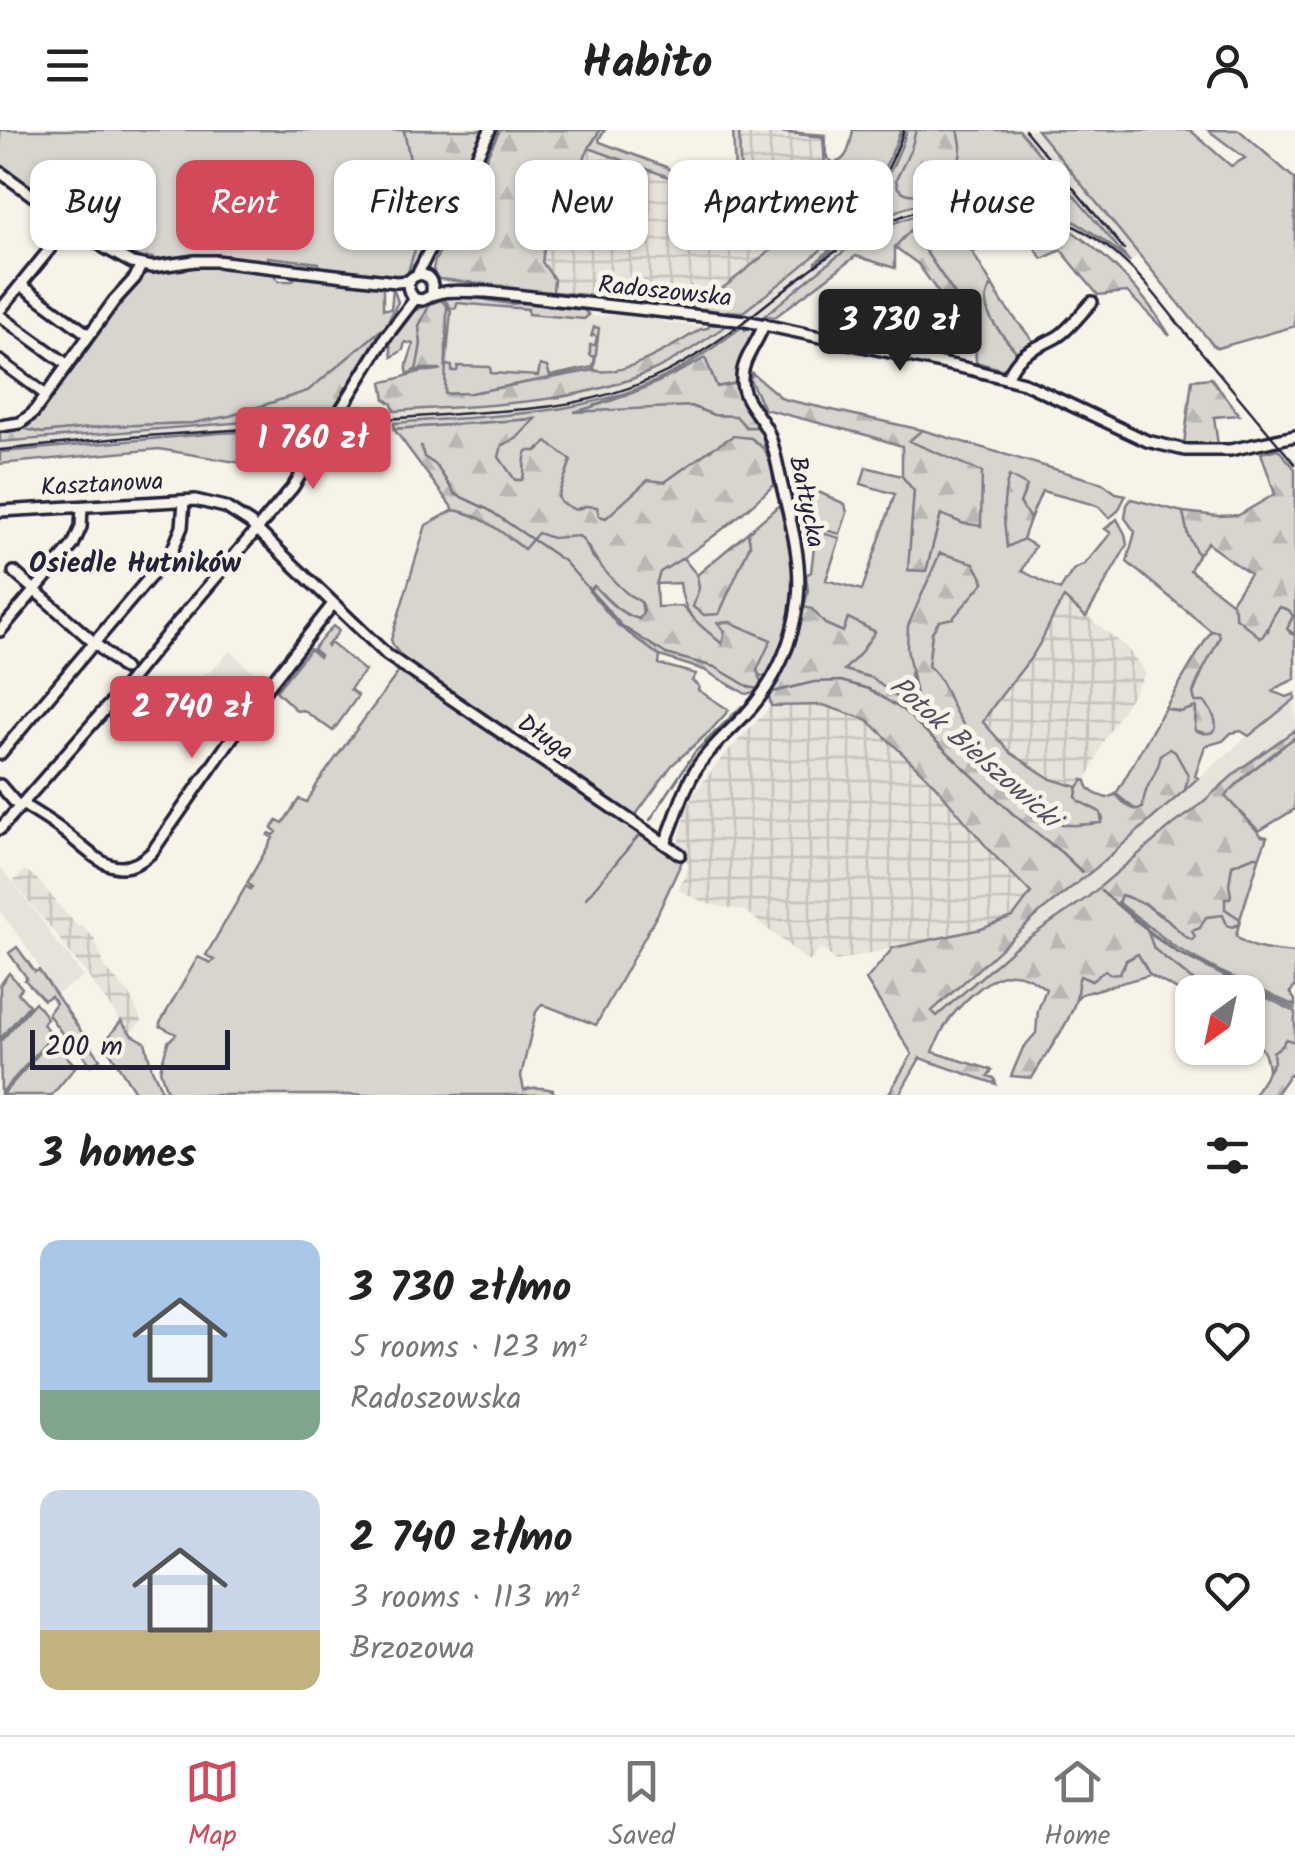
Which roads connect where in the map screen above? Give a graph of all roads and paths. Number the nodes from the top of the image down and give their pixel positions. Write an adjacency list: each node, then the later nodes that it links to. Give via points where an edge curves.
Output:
1 (490, 130): 8 (street)
2 (0, 172): 3 (street)
3 (30, 194)
4 (49, 250): 7 (street)
5 (108, 250): 6 (street)
6 (141, 266): 8 (street, Radoszowska, via 203,260); 12 (street)
7 (21, 285): 10 (street); 12 (street)
8 (419, 286): 11 (street, Radoszowska); 22 (street, via 300,477)
9 (1092, 302): 15 (street, via 1061,334 1024,354)
10 (0, 313): 14 (street)
11 (764, 324): 15 (street, Radoszowska); 33 (street, Bałtycka, via 744,364 742,386 768,434 792,526 796,613 774,674 697,768)
12 (89, 335): 14 (street)
13 (0, 361): 16 (street)
14 (68, 365): 16 (street)
15 (1007, 378): 18 (street, Radoszowska, via 1147,441 1185,450 1230,450)
16 (46, 394): 17 (street, via 27,420)
17 (0, 426)
18 (1295, 436)
19 (184, 501): 20 (street, Kasztanowa); 22 (street, Kasztanowa, via 225,507); 27 (street, via 172,551)
20 (82, 506): 21 (street, Kasztanowa); 24 (street, via 75,542)
21 (0, 511)
22 (258, 529): 25 (street, Kasztanowa); 31 (street)
23 (14, 572): 24 (street)
24 (35, 590): 26 (street); 27 (street)
25 (333, 604): 31 (street, via 138,863 107,865); 33 (street, Długa, via 387,655)
26 (0, 631)
27 (94, 644): 28 (street); 29 (street)
28 (124, 669)
29 (0, 754)
30 (0, 785): 31 (street)
31 (21, 806): 32 (street)
32 (0, 829)
33 (665, 843): 34 (street, Długa)
34 (680, 854)

